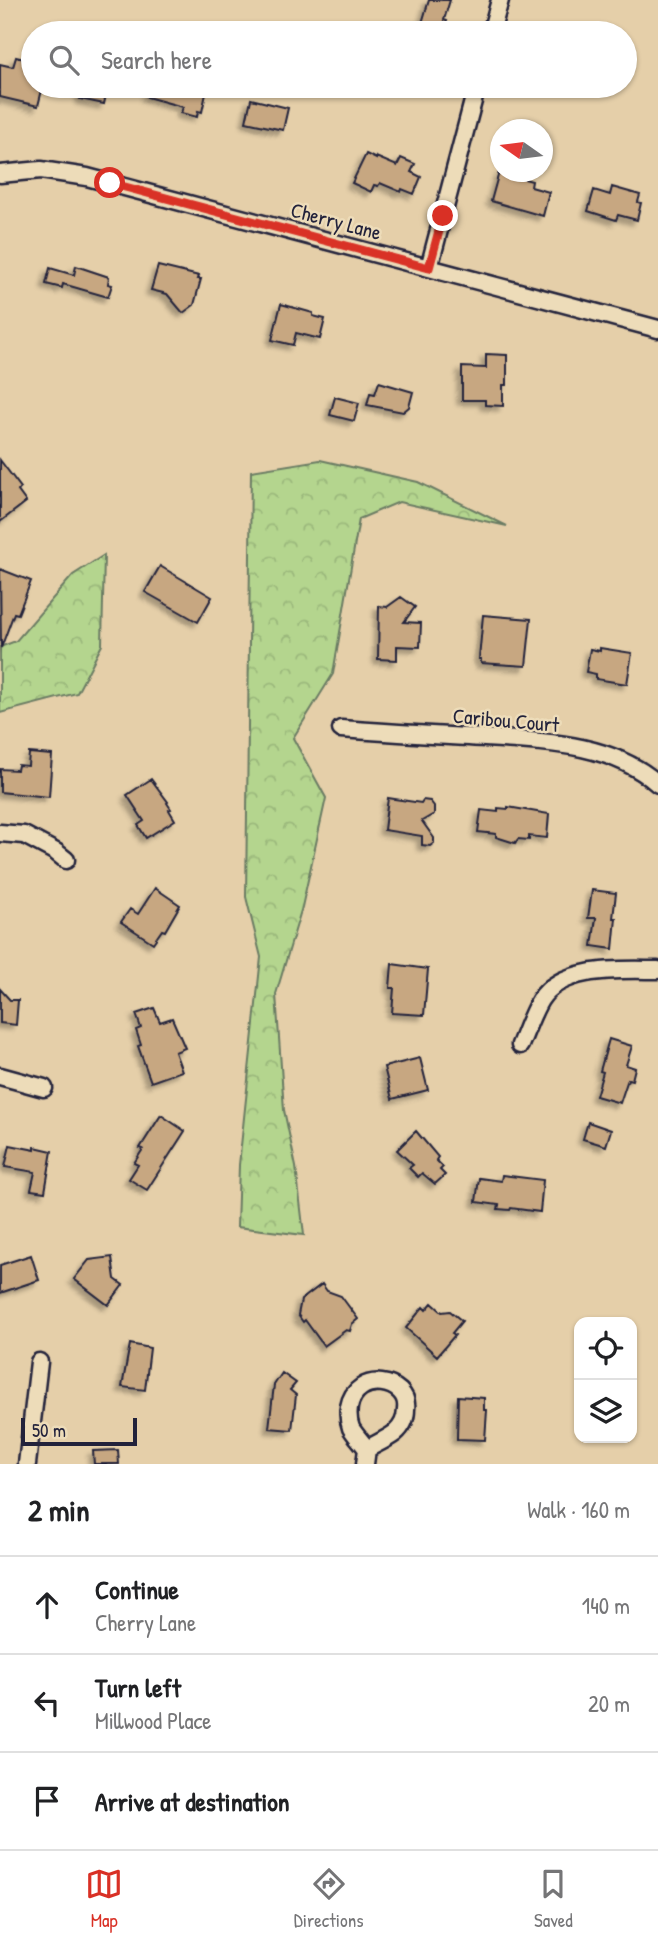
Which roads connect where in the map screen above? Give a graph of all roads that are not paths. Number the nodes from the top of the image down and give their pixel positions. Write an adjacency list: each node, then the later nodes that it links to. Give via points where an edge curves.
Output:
1 (500, 0): 2 (street)
2 (494, 21)
3 (474, 98): 5 (street)
4 (0, 174): 5 (street, Cherry Lane, via 41,170 87,177)
5 (429, 268): 6 (street, Cherry Lane)
6 (658, 329)
7 (341, 729): 8 (street, Caribou Court, via 555,743 625,761)
8 (658, 784)
9 (0, 833): 10 (street, via 24,835)
10 (66, 860)
11 (658, 970): 12 (street, via 583,973 558,982 541,998)
12 (520, 1045)
13 (0, 1076): 14 (street)
14 (44, 1088)
15 (39, 1362): 16 (street)
16 (27, 1464)

